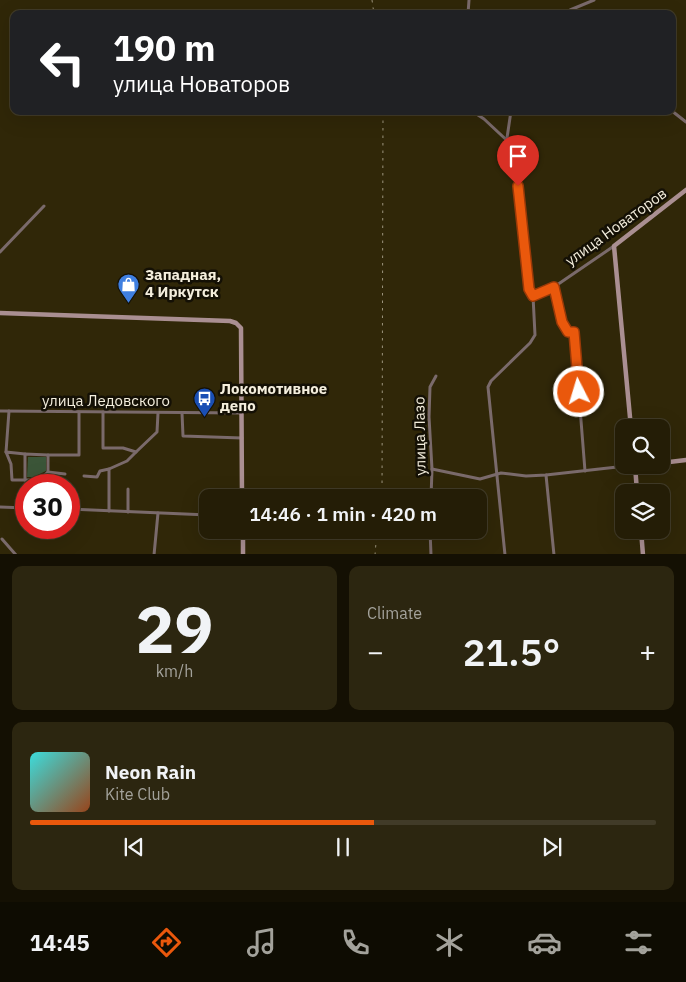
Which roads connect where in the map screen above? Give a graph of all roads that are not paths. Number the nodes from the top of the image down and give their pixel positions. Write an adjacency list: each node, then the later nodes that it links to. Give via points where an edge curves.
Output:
1 (594, 0): 2 (street)
2 (570, 10)
3 (676, 114): 6 (street)
4 (478, 115): 7 (street)
5 (511, 115): 7 (street)
6 (686, 122)
7 (506, 138): 13 (street, via 514,146 528,286)
8 (686, 190): 10 (street, улица Новаторов)
9 (44, 206): 11 (street)
10 (614, 246): 12 (street, улица Новаторов); 23 (street)
11 (0, 252)
12 (554, 287): 13 (street, улица Новаторов); 34 (street, via 563,325 568,332 574,332)
13 (533, 296): 39 (street, via 535,335 488,387)
14 (0, 313): 22 (street, via 236,323 241,328)
15 (436, 376): 33 (street, улица Лазо, via 430,387)
16 (0, 411): 17 (street, улица Ледовского)
17 (8, 412): 18 (street, улица Ледовского); 25 (street)
18 (79, 412): 19 (street, улица Ледовского); 28 (street, via 79,455)
19 (103, 412): 20 (street, улица Ледовского); 26 (street, via 102,448)
20 (158, 413): 21 (street, улица Ледовского); 26 (street, via 157,432)
21 (182, 413): 22 (street, улица Ледовского); 24 (street, via 183,436)
22 (242, 413): 24 (street)
23 (630, 419)
24 (242, 438): 44 (street)
25 (6, 452): 27 (street); 42 (street, via 12,480)
26 (136, 452): 32 (street, via 124,463)
27 (25, 454): 28 (street); 36 (street)
28 (48, 455): 35 (street)
29 (686, 460): 30 (street)
30 (670, 462)
31 (615, 467): 34 (street)
32 (109, 469): 41 (street, via 100,471 97,477); 49 (street)
33 (432, 469): 39 (street, via 476,479); 45 (street, улица Лазо)
34 (585, 471): 40 (street)
35 (48, 472): 37 (street); 38 (street)
36 (25, 474)
37 (46, 474)
38 (65, 474)
39 (497, 474): 40 (street); 61 (street)
40 (546, 475): 62 (street)
41 (84, 476)
42 (15, 480)
43 (128, 489): 50 (street)
44 (242, 489)
45 (431, 489)
46 (0, 507): 47 (street)
47 (15, 508)
48 (80, 510): 49 (street)
49 (109, 511): 50 (street)
50 (128, 512): 51 (street)
51 (158, 513): 52 (street); 58 (street)
52 (199, 515)
53 (2, 539): 57 (street)
54 (243, 539): 59 (street)
55 (430, 539): 60 (street)
56 (642, 539): 63 (street)
57 (16, 554)
58 (154, 554)
59 (244, 554)
60 (431, 554)
61 (505, 554)
62 (554, 554)
63 (643, 554)

